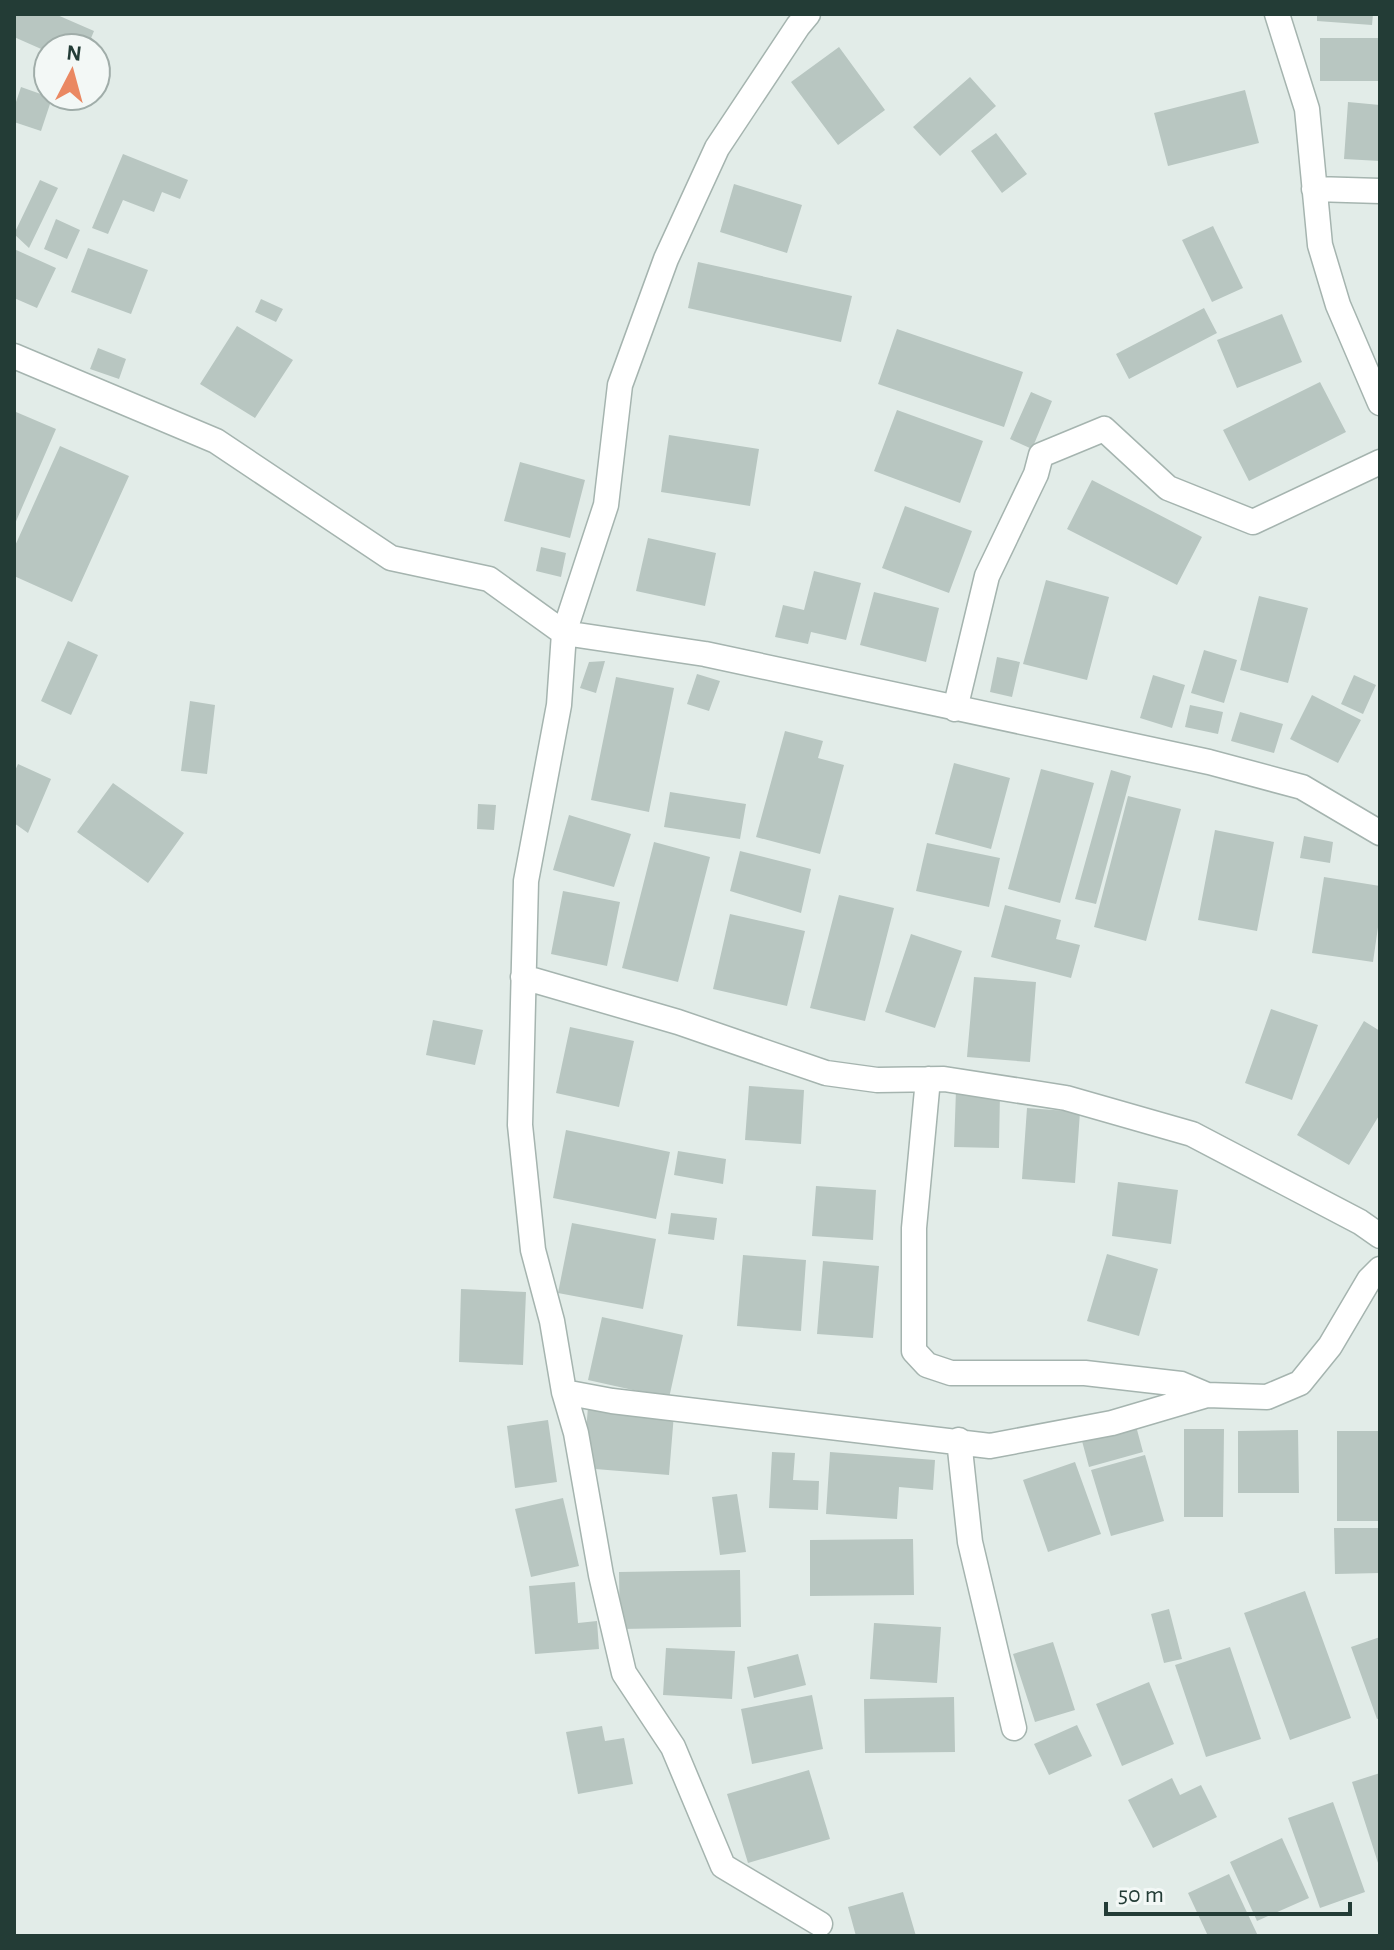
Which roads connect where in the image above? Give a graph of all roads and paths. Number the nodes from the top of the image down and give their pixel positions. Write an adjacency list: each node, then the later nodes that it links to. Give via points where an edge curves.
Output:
1 (808, 14): 8 (street, via 717,148 666,259 620,385 606,505)
2 (1277, 14): 3 (street, via 1307,109)
3 (1314, 189): 4 (street); 6 (street, via 1320,245 1338,305)
4 (1380, 191)
5 (14, 357): 8 (street, via 216,441 391,558 489,579)
6 (1380, 403)
7 (1380, 462): 9 (street, via 1253,522 1168,488 1104,429 1041,455 987,576)
8 (564, 633): 9 (street, via 705,654); 11 (street, via 559,705 526,881)
9 (955, 709): 10 (street, via 1302,787)
10 (1380, 833)
11 (523, 977): 12 (street, via 826,1073); 15 (street, via 520,1125 533,1250)
12 (928, 1079): 13 (street, via 1066,1098 1192,1134); 16 (street, via 914,1228 914,1351 927,1365 951,1373 1085,1373 1181,1384)
13 (1380, 1236)
14 (1380, 1269): 16 (street, via 1300,1383 1267,1397)
15 (564, 1392): 17 (street); 19 (street, via 624,1673 673,1747 723,1866)
16 (1207, 1395): 17 (street, via 1112,1423 990,1446)
17 (959, 1440): 18 (street, via 970,1542)
18 (1014, 1728)
19 (820, 1924)

